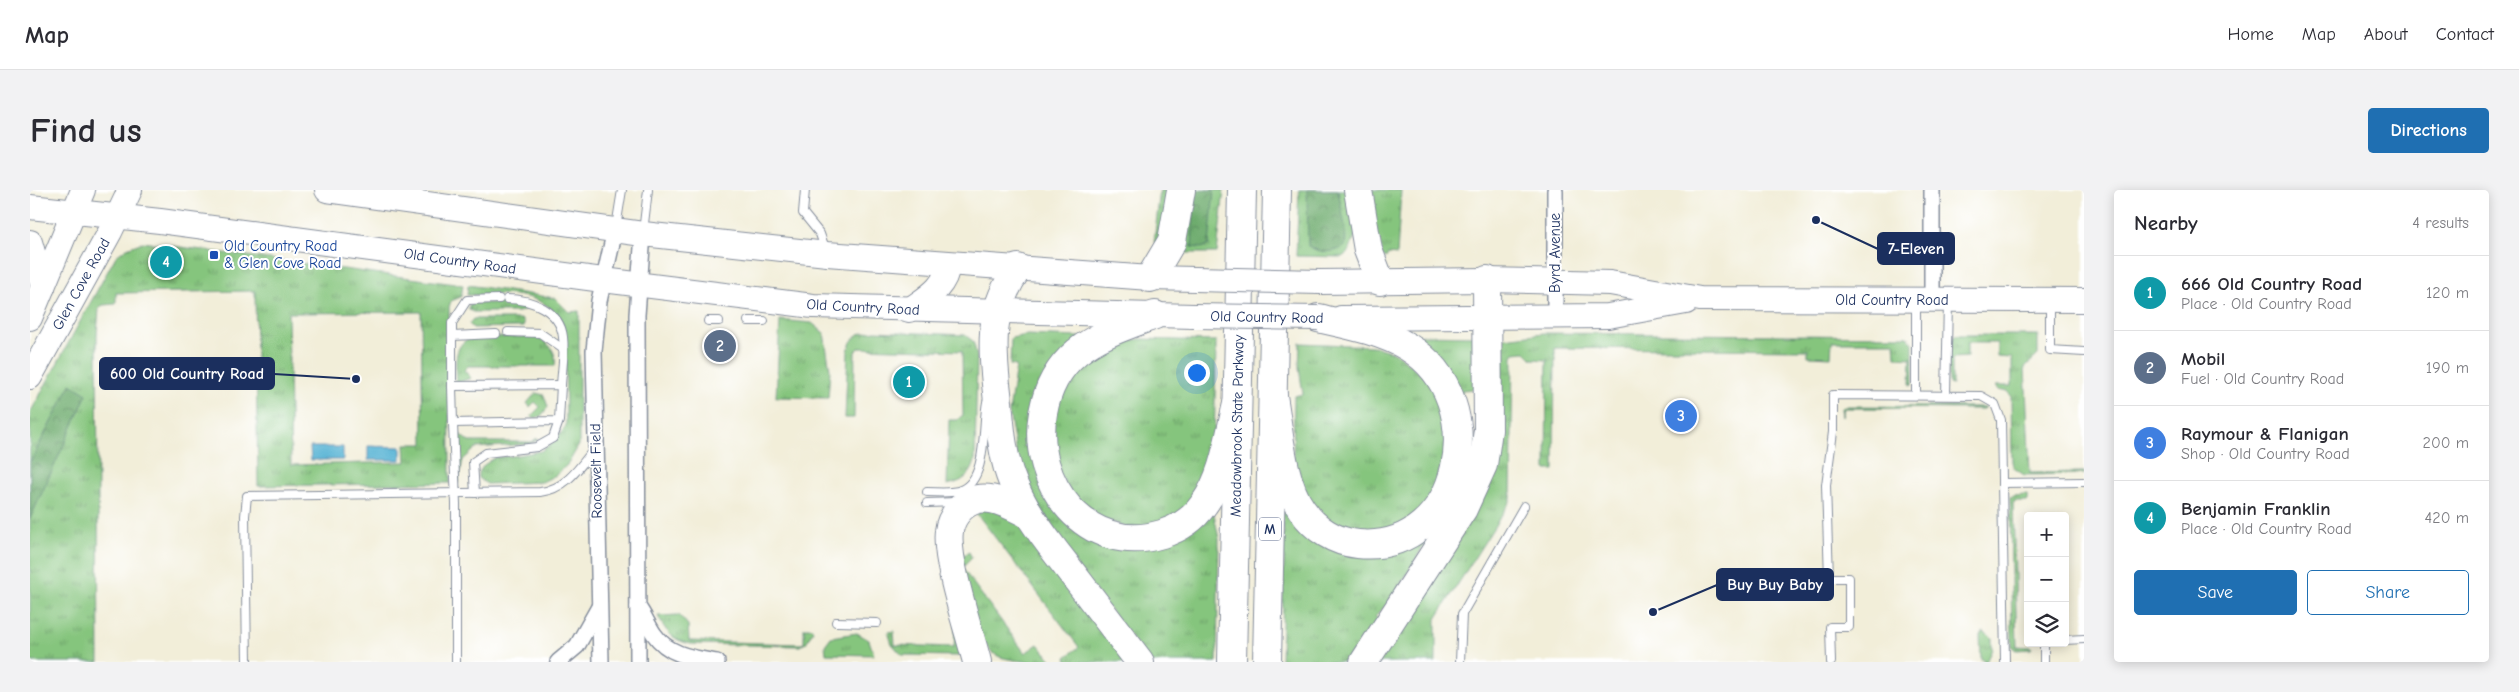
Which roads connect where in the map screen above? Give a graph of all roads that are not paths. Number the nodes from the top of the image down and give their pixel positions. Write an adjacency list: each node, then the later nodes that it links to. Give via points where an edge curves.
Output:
1 (83, 190): 14 (main road, Glen Cove Road)
2 (130, 190): 15 (main road, Glen Cove Road)
3 (327, 190): 16 (main road, Old Country Road)
4 (622, 190): 16 (lane)
5 (648, 190): 17 (lane)
6 (805, 190): 19 (lane, via 803,212 820,234)
7 (1181, 190): 22 (highway, via 1172,241)
8 (1242, 190): 56 (highway, Meadowbrook State Parkway)
9 (1277, 190): 55 (highway, M)
10 (1358, 190): 25 (highway, via 1368,250)
11 (1555, 190): 26 (street, Byrd Avenue)
12 (1932, 190): 30 (street)
13 (30, 206): 14 (main road, Old Country Road)
14 (73, 212): 15 (main road, Old Country Road); 28 (main road, Glen Cove Road)
15 (119, 216): 23 (main road, Old Country Road); 50 (main road, Glen Cove Road)
16 (615, 230): 17 (main road, Old Country Road); 23 (street, Roosevelt Field)
17 (643, 234): 19 (main road, Old Country Road); 27 (street)
18 (30, 242): 28 (main road)
19 (827, 254): 20 (main road, Old Country Road)
20 (948, 264): 21 (main road, Old Country Road); 33 (main road, via 947,277 941,286)
21 (1018, 268): 22 (main road, Old Country Road); 34 (highway, via 1000,297)
22 (1150, 278): 25 (main road, Old Country Road, bridge)
23 (603, 280): 27 (main road, Old Country Road); 59 (street, Roosevelt Field, via 594,346)
24 (1487, 280): 25 (main road, Old Country Road); 26 (main road, Old Country Road); 36 (highway)
25 (1380, 281)
26 (1555, 282): 29 (main road, Old Country Road, via 1610,282); 37 (street, Byrd Avenue)
27 (638, 285): 33 (main road, Old Country Road, via 813,306); 70 (street)
28 (43, 287): 38 (main road, Glen Cove Road)
29 (1700, 299): 30 (main road, Old Country Road); 37 (main road, Old Country Road, via 1608,316)
30 (1932, 300): 31 (main road, Old Country Road); 53 (lane); 54 (lane)
31 (2050, 300): 32 (main road, Old Country Road); 48 (lane, via 2050,350)
32 (2084, 300)
33 (909, 310): 34 (main road, Old Country Road)
34 (996, 312): 35 (main road, Old Country Road); 49 (highway)
35 (1155, 315): 39 (main road, Old Country Road, bridge); 56 (highway, via 1108,333 1083,347 1060,370 1048,392 1041,424 1041,454 1051,482 1072,511 1099,530 1131,538 1154,536 1182,524 1199,511 1214,488)
36 (1488, 316): 37 (main road, Old Country Road); 39 (main road, Old Country Road); 86 (highway, via 1487,443 1479,475 1463,509)
37 (1555, 316)
38 (30, 318)
39 (1318, 318): 55 (highway, via 1392,339 1423,358 1441,379 1455,408 1459,439 1454,469 1443,498 1416,529 1393,541 1352,543 1322,531 1303,511 1291,488)
40 (719, 320): 41 (lane)
41 (708, 321)
42 (748, 321): 43 (lane)
43 (764, 321)
44 (508, 332): 47 (lane, via 540,333)
45 (496, 334): 46 (lane)
46 (452, 336): 47 (lane, via 452,323 467,300 518,299 546,308 560,328); 52 (lane)
47 (563, 349): 51 (lane)
48 (2084, 352)
49 (994, 365): 62 (lane, via 976,477 962,490); 68 (highway, via 1006,460)
50 (30, 377)
51 (561, 384): 52 (lane); 57 (lane)
52 (452, 386): 58 (lane)
53 (1916, 395): 54 (lane); 88 (lane, via 1833,395 1834,432 1826,485 1828,578 1849,578 1849,627 1830,627)
54 (1946, 395): 61 (lane, via 1981,396 1995,404 2001,420)
55 (1273, 396): 85 (highway, M)
56 (1237, 404): 84 (highway, Meadowbrook State Parkway)
57 (559, 421): 58 (lane); 63 (lane, via 553,438 536,447 486,453 473,462)
58 (453, 423): 64 (lane)
59 (595, 448): 63 (lane, via 578,470 552,490); 69 (street, Roosevelt Field)
60 (2084, 482): 61 (lane)
61 (2002, 483): 89 (lane)
62 (927, 492)
63 (475, 493): 64 (lane)
64 (455, 494): 76 (lane, via 247,496); 77 (lane)
65 (969, 501): 66 (lane); 68 (highway, via 995,499); 82 (highway, via 950,524 949,549)
66 (927, 503)
67 (1524, 506): 87 (lane, via 1462,614)
68 (1028, 514): 83 (highway)
69 (599, 606): 78 (street, via 582,639); 79 (street, Roosevelt Field)
70 (638, 606): 80 (street); 81 (street, via 664,645 682,655)
71 (836, 622): 72 (lane)
72 (876, 623)
73 (2084, 639): 74 (lane)
74 (2069, 640)
75 (2044, 647): 90 (lane)
76 (247, 662)
77 (456, 662)
78 (558, 662)
79 (601, 662)
80 (638, 662)
81 (717, 662)
82 (977, 662)
83 (1140, 662)
84 (1232, 662)
85 (1267, 662)
86 (1364, 662)
87 (1460, 662)
88 (1831, 662)
89 (2005, 662)
90 (2044, 662)

